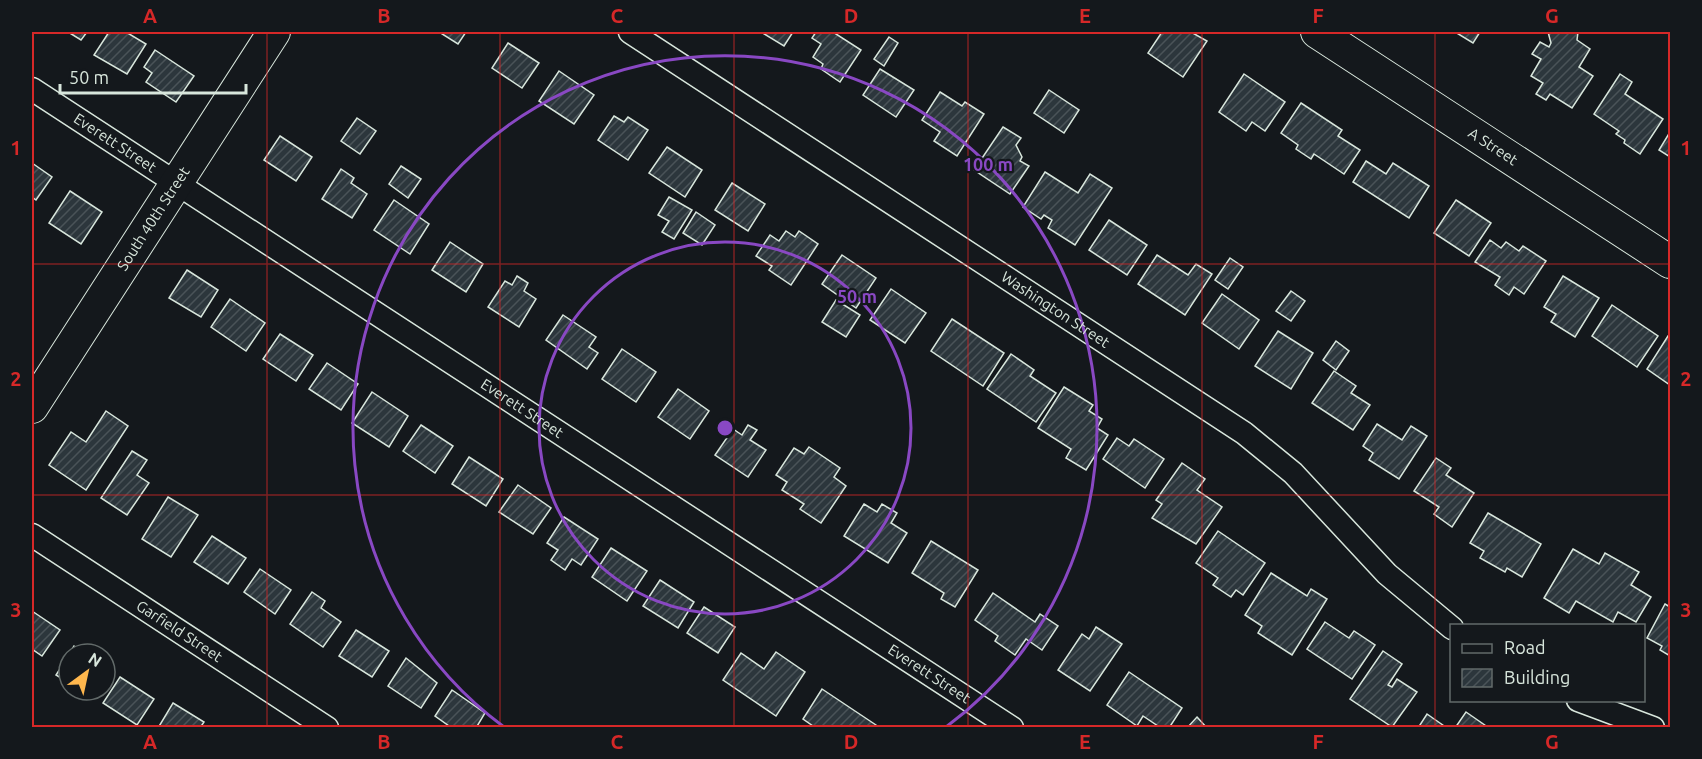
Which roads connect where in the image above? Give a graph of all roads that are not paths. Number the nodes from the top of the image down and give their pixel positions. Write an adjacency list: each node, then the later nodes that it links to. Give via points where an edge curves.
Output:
1 (274, 32): 5 (main road, South 40th Street)
2 (630, 32): 9 (street, Washington Street, via 1244,433 1293,473 1388,574)
3 (1317, 32): 6 (main road, A Street)
4 (32, 89): 5 (street, Everett Street)
5 (177, 183): 7 (main road, South 40th Street); 12 (street, Everett Street)
6 (1671, 262)
7 (32, 407)
8 (32, 535): 11 (street, Garfield Street)
9 (1450, 626)
10 (1583, 702): 13 (street)
11 (327, 728)
12 (1012, 728)
13 (1653, 728)

